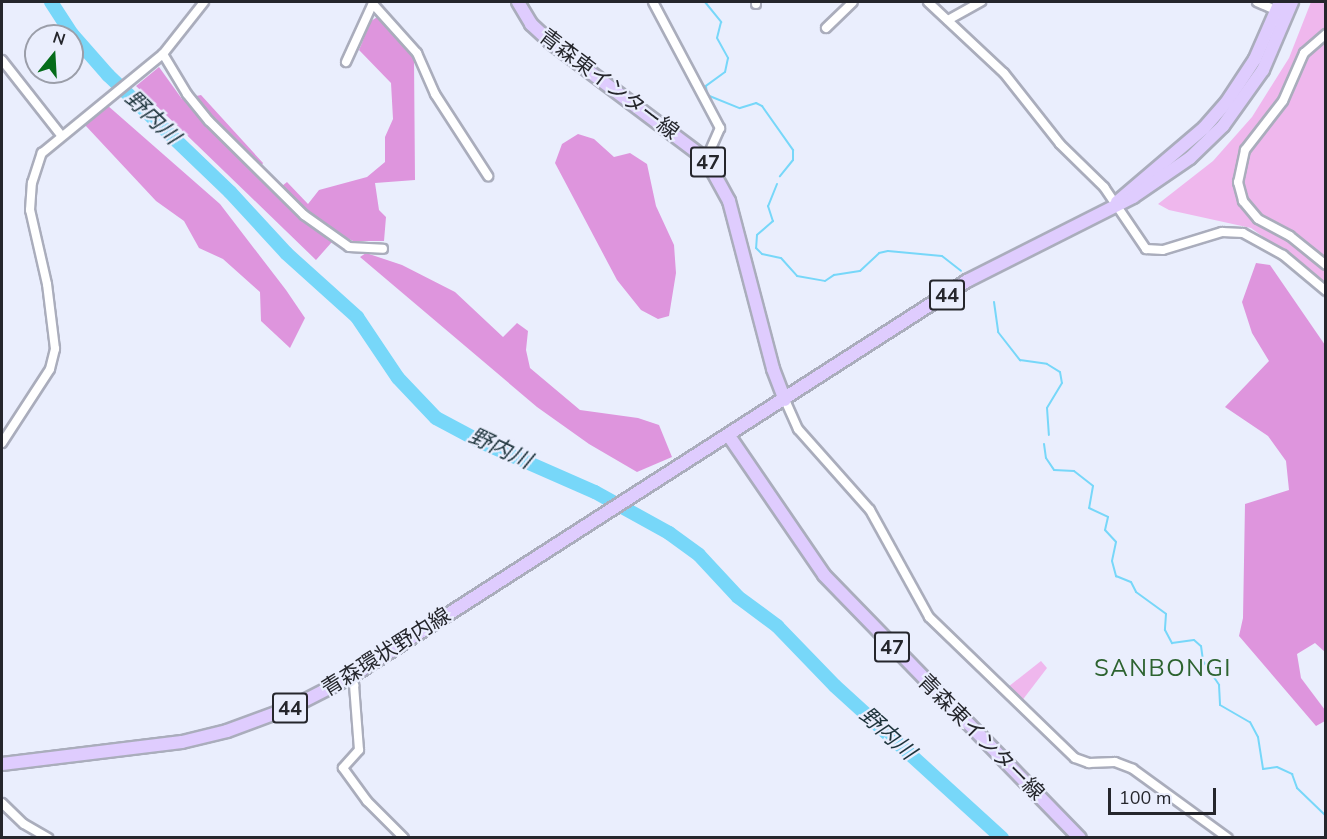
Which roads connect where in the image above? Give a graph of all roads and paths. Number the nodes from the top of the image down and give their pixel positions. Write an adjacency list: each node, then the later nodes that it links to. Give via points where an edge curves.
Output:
1 (204, 2): 14 (street)
2 (518, 2): 18 (main road, 青森東インター線 / 47, via 531,24 550,42)
3 (653, 2): 18 (street, via 720,128)
4 (853, 2): 12 (street)
5 (928, 2): 11 (street)
6 (981, 2): 11 (street)
7 (1257, 2): 10 (street)
8 (1292, 2): 20 (main road, 44, via 1263,70 1223,126 1190,158 1133,197)
9 (373, 3): 16 (street); 19 (street, via 417,53 435,94)
10 (1278, 6): 20 (main road, 44, via 1255,59 1226,104 1204,128)
11 (948, 20): 20 (street, via 1004,73 1060,144)
12 (826, 28)
13 (1326, 34): 22 (street, via 1304,53 1283,101 1245,150 1238,171 1240,191 1249,210)
14 (163, 54): 17 (street); 21 (street, via 209,121 304,215 349,247)
15 (2, 60): 17 (street)
16 (346, 62)
17 (61, 135): 26 (street, via 42,153 31,195 55,349 50,369)
18 (706, 159): 24 (main road, 青森東インター線 / 47, via 729,201 773,369)
19 (488, 176)
20 (1116, 203): 23 (street, via 1146,249 1163,250 1222,232 1243,233 1283,255); 24 (main road, 44, via 1053,240 967,281)
21 (383, 249)
22 (1326, 265)
23 (1326, 291)
24 (785, 400): 25 (main road, 44); 33 (street, via 798,429 870,510 929,617 1075,758 1089,763 1115,762 1133,769)
25 (729, 436): 27 (main road, 青森環状野内線 / 44); 32 (main road, 青森東インター線 / 47, via 830,582)
26 (2, 443)
27 (349, 678): 28 (main road, 青森環状野内線 / 44, via 292,707 227,731 182,742); 31 (street, via 354,685 359,750 343,768 367,801)
28 (2, 764)
29 (2, 803): 30 (street, via 24,824)
30 (48, 837)
31 (404, 837)
32 (1080, 837)
33 (1228, 837)

